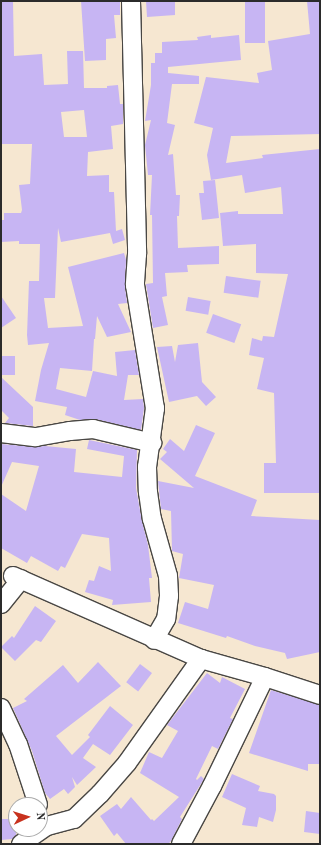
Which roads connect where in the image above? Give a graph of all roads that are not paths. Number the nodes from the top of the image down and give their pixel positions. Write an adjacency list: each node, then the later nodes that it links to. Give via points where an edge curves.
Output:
1 (131, 1): 3 (street, via 137,246 135,286 154,395)
2 (1, 433): 3 (street, via 36,437 92,429)
3 (152, 443): 5 (street, via 147,467 148,492 152,519 168,576 169,596 166,619)
4 (1, 604): 5 (street, via 17,578)
5 (154, 640): 6 (street)
6 (201, 659): 7 (street); 11 (street, via 127,763 100,794 74,819)
7 (265, 677): 8 (street); 14 (street)
8 (320, 695)
9 (1, 708): 10 (street, via 18,744)
10 (35, 797)
11 (48, 826)
12 (31, 837): 13 (street)
13 (21, 844)
14 (181, 844)

